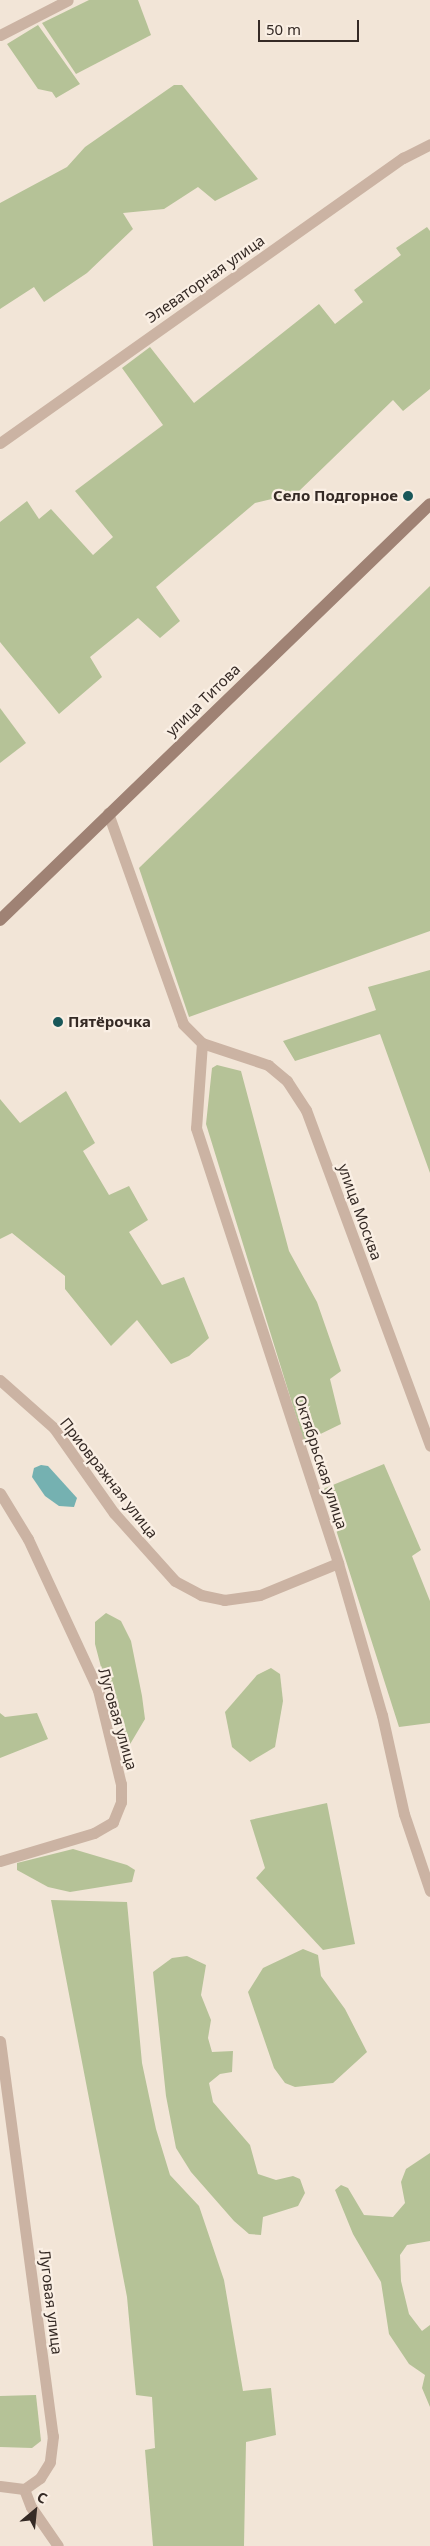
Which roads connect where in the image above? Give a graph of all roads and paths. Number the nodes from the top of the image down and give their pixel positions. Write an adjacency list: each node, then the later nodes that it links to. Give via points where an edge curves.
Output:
1 (68, 0): 2 (street)
2 (0, 35)
3 (430, 144): 4 (street, Элеваторная улица, via 403,158)
4 (0, 443)
5 (430, 504): 6 (main road, улица Титова)
6 (108, 814): 7 (main road, улица Титова); 8 (street, via 183,1024)
7 (0, 920)
8 (202, 1043): 10 (street, улица Москва, via 268,1065 287,1081 306,1110); 12 (street, Октябрьская улица, via 196,1128)
9 (0, 1380): 12 (street, Приовражная улица, via 54,1428 114,1513 175,1582 201,1595 224,1600 260,1595)
10 (430, 1446)
11 (0, 1493): 13 (street, Луговая улица, via 28,1539 98,1690 121,1784 121,1802 113,1822 94,1833)
12 (338, 1563): 14 (street, Октябрьская улица, via 382,1715 404,1814)
13 (0, 1861)
14 (430, 1891)
15 (0, 2041): 17 (street, Луговая улица, via 53,2436 50,2462 40,2478)
16 (0, 2486): 17 (street)
17 (24, 2489): 18 (street, via 31,2507)
18 (58, 2546)

